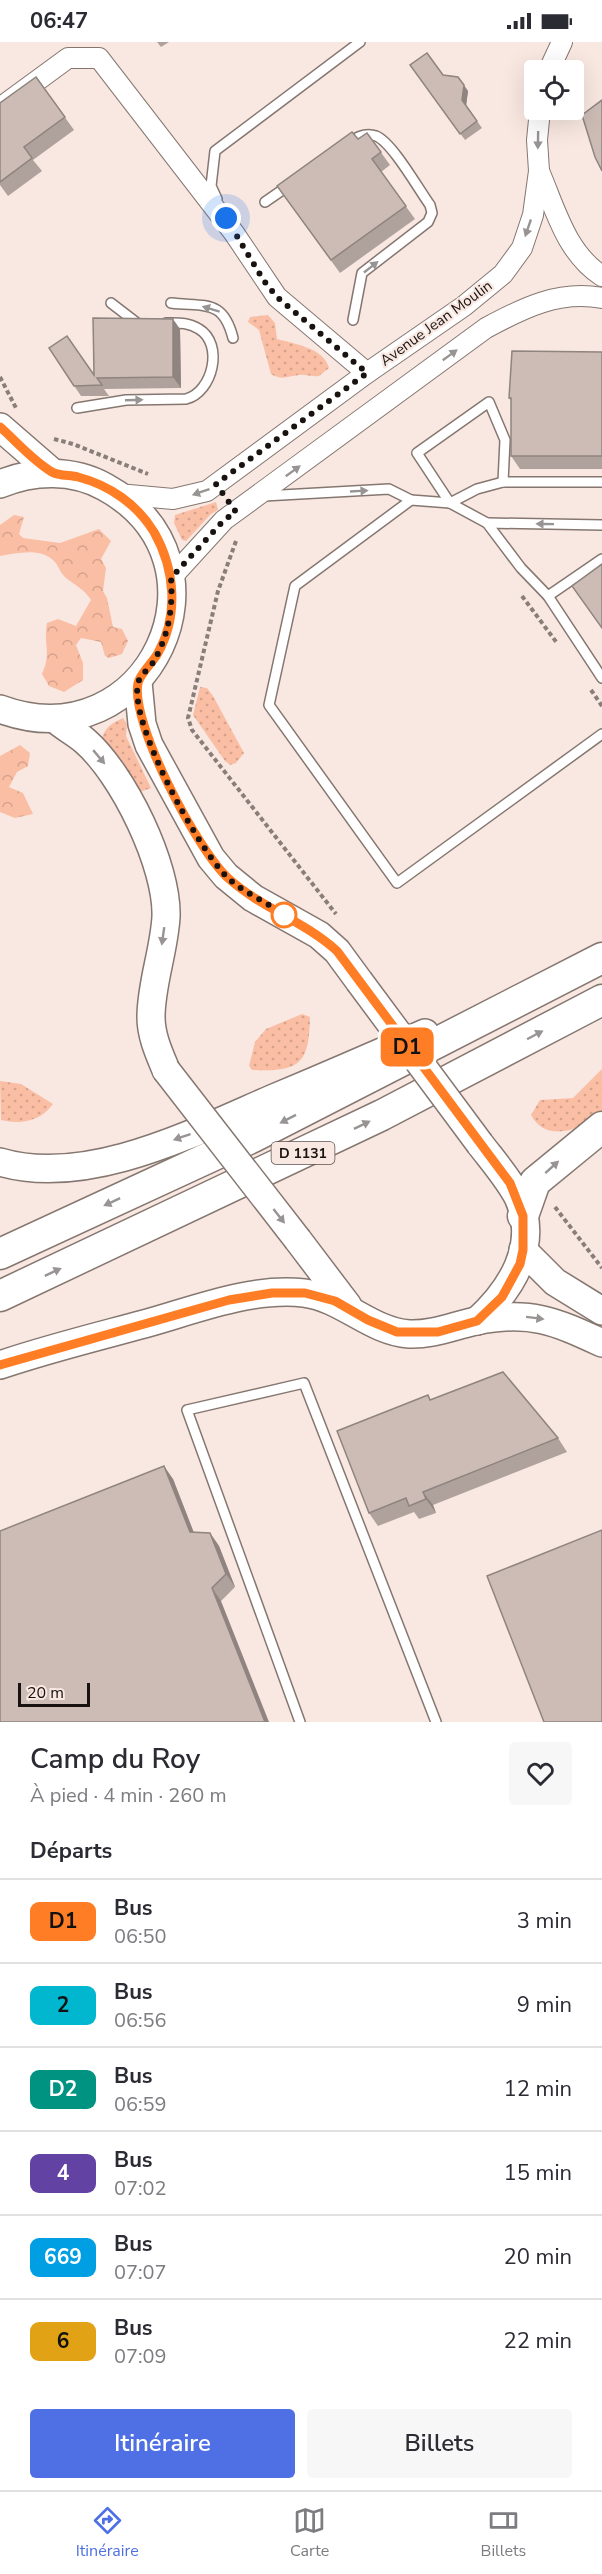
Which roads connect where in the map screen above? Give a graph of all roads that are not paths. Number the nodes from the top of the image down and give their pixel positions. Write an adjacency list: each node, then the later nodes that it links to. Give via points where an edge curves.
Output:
1 (360, 42): 10 (lane, via 215,151 211,186)
2 (562, 42): 3 (street)
3 (554, 60)
4 (0, 108): 10 (street, via 68,58 99,58)
5 (539, 120): 7 (street, Avenue Jean Moulin, one-way to 7)
6 (339, 150): 15 (lane, one-way to 6, via 362,273 428,222 432,213 386,142 369,134)
7 (539, 171): 11 (street, Avenue Jean Moulin, via 572,247); 19 (street, Avenue Jean Moulin, one-way to 19, via 522,248 503,274)
8 (302, 176): 9 (lane)
9 (265, 202)
10 (234, 233): 19 (street, via 277,297)
11 (602, 276)
12 (602, 298): 27 (street, one-way to 12, via 486,328 522,309 564,295)
13 (111, 303): 16 (lane, via 134,323)
14 (171, 303): 18 (lane, one-way to 14, via 228,317 214,307)
15 (353, 320)
16 (144, 323)
17 (155, 323): 20 (lane, one-way to 17, via 126,400 186,399 206,387 212,374 212,357 201,330 187,323)
18 (233, 338)
19 (367, 373): 26 (street, Avenue Jean Moulin, one-way to 26, via 207,491 173,499)
20 (76, 408)
21 (12, 422): 22 (main road)
22 (53, 473): 25 (main road, via 33,474); 26 (main road, via 98,483)
23 (503, 482): 24 (lane); 29 (lane, via 477,489); 29 (lane, via 505,440 489,402 417,453)
24 (602, 482)
25 (0, 484)
26 (118, 494): 33 (main road, via 153,531)
27 (259, 496): 28 (lane, one-way to 28, via 389,489); 33 (street, via 224,520)
28 (411, 500): 29 (lane); 39 (lane, via 295,586 269,705 397,883)
29 (450, 503): 30 (lane)
30 (487, 523): 31 (lane, one-way to 30); 34 (lane)
31 (602, 525)
32 (602, 559): 34 (lane)
33 (171, 578): 36 (main road, via 172,600 163,644)
34 (548, 597): 35 (lane)
35 (602, 678)
36 (138, 682): 38 (main road, via 100,708); 44 (main road, bridge, via 148,745 211,858 253,898 319,935 337,951 510,1183)
37 (5, 713): 38 (main road)
38 (55, 719): 48 (main road, one-way to 48, bridge, via 85,740 109,769 150,846 162,881 165,918 151,1018 155,1043 166,1070)
39 (602, 734)
40 (602, 957): 43 (main road, one-way to 43, via 188,1136 101,1163 63,1168); 46 (main road, D 1131, one-way to 46, via 253,1137)
41 (602, 1000): 47 (main road, D 1131, one-way to 41, via 382,1115)
42 (602, 1127): 44 (main road, one-way to 42, via 535,1182)
43 (0, 1162)
44 (523, 1216): 45 (main road)
45 (523, 1250): 49 (main road, via 555,1282); 50 (main road, via 508,1288)
46 (0, 1254)
47 (0, 1296)
48 (350, 1308): 50 (main road, via 384,1328 410,1334 438,1332); 52 (main road, via 305,1293 272,1293 219,1303)
49 (602, 1311)
50 (477, 1321): 51 (main road, one-way to 51, via 533,1317 554,1321)
51 (602, 1343)
52 (0, 1365)
53 (300, 1722): 54 (lane, via 187,1410 303,1383)
54 (436, 1722)

